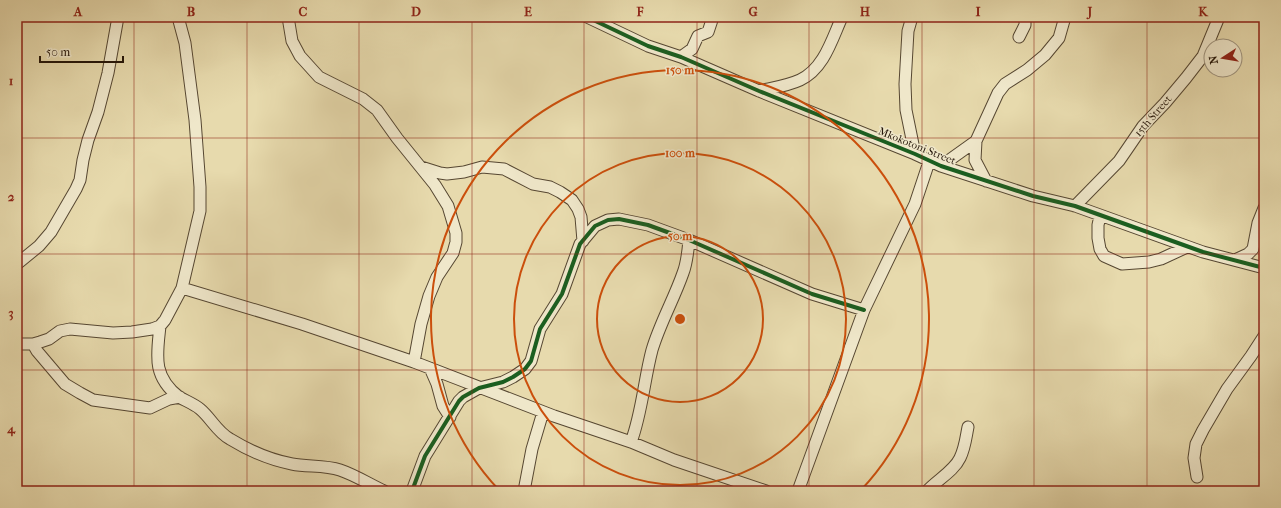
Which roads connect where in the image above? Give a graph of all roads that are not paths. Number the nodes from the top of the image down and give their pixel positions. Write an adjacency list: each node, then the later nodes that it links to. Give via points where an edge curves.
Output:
1 (118, 17): 27 (street, via 108,73 88,140 80,180 51,232)
2 (178, 17): 29 (street, via 196,120 200,187 200,211)
3 (288, 17): 18 (street, via 292,41 311,69 319,77 363,99 376,110)
4 (587, 17): 12 (street, Mkokotoni Street, via 648,46)
5 (713, 17): 12 (street, via 708,32 698,36 692,49)
6 (842, 17): 13 (street, via 827,51 812,72 790,84)
7 (912, 17): 15 (street, via 908,31 905,84 906,110)
8 (1025, 17): 11 (street)
9 (1065, 17): 14 (street, via 1059,38 1045,55 1005,84 998,93)
10 (1219, 17): 20 (street, 15th Street, via 1202,56 1186,78 1143,126 1118,161)
11 (1019, 37)
12 (681, 57): 13 (street, Mkokotoni Street)
13 (758, 91): 15 (street, Mkokotoni Street)
14 (976, 141): 17 (street); 19 (street, via 976,160)
15 (915, 154): 16 (street, Mkokotoni Street)
16 (930, 162): 17 (street, Mkokotoni Street); 30 (street, via 915,204)
17 (941, 166): 19 (street, Mkokotoni Street)
18 (421, 167): 24 (street, via 447,174 482,167 504,169 533,184 550,187 572,200 578,208); 35 (street, via 448,206 456,242 453,253 437,277 429,296)
19 (986, 181): 20 (street, Mkokotoni Street)
20 (1075, 206): 22 (street, Mkokotoni Street)
21 (1264, 208): 26 (street, via 1253,249)
22 (1100, 216): 25 (street, Mkokotoni Street); 25 (street, via 1100,249 1104,256 1122,264 1161,259)
23 (689, 240): 24 (street, via 619,219 608,220 595,226); 30 (street, via 812,294); 42 (street, via 683,272 653,348)
24 (583, 241): 37 (street, via 562,294 540,329 531,361 514,377)
25 (1187, 247): 26 (street, Mkokotoni Street)
26 (1235, 260): 28 (street, Mkokotoni Street)
27 (17, 264)
28 (1264, 268)
29 (182, 288): 31 (street); 35 (street, via 302,324)
30 (864, 310): 48 (street)
31 (160, 326): 34 (street, via 113,333 70,329); 38 (street, via 157,365 164,380)
32 (1264, 336): 43 (street, via 1227,388 1196,444 1194,458)
33 (17, 344): 34 (street)
34 (33, 344): 38 (street, via 65,384 93,400 150,408)
35 (414, 362): 36 (street)
36 (430, 368): 37 (street); 40 (street, via 443,406)
37 (479, 388): 39 (street); 40 (street, via 463,397)
38 (180, 397): 44 (street, via 200,409 228,438 250,449 291,464 340,470)
39 (543, 412): 42 (street); 46 (street, via 532,449)
40 (450, 417): 45 (street, via 425,456)
41 (968, 427): 49 (street, via 960,459)
42 (632, 442): 47 (street, via 674,460)
43 (1197, 477)
44 (384, 491)
45 (412, 491)
46 (524, 491)
47 (766, 491)
48 (798, 491)
49 (927, 491)

